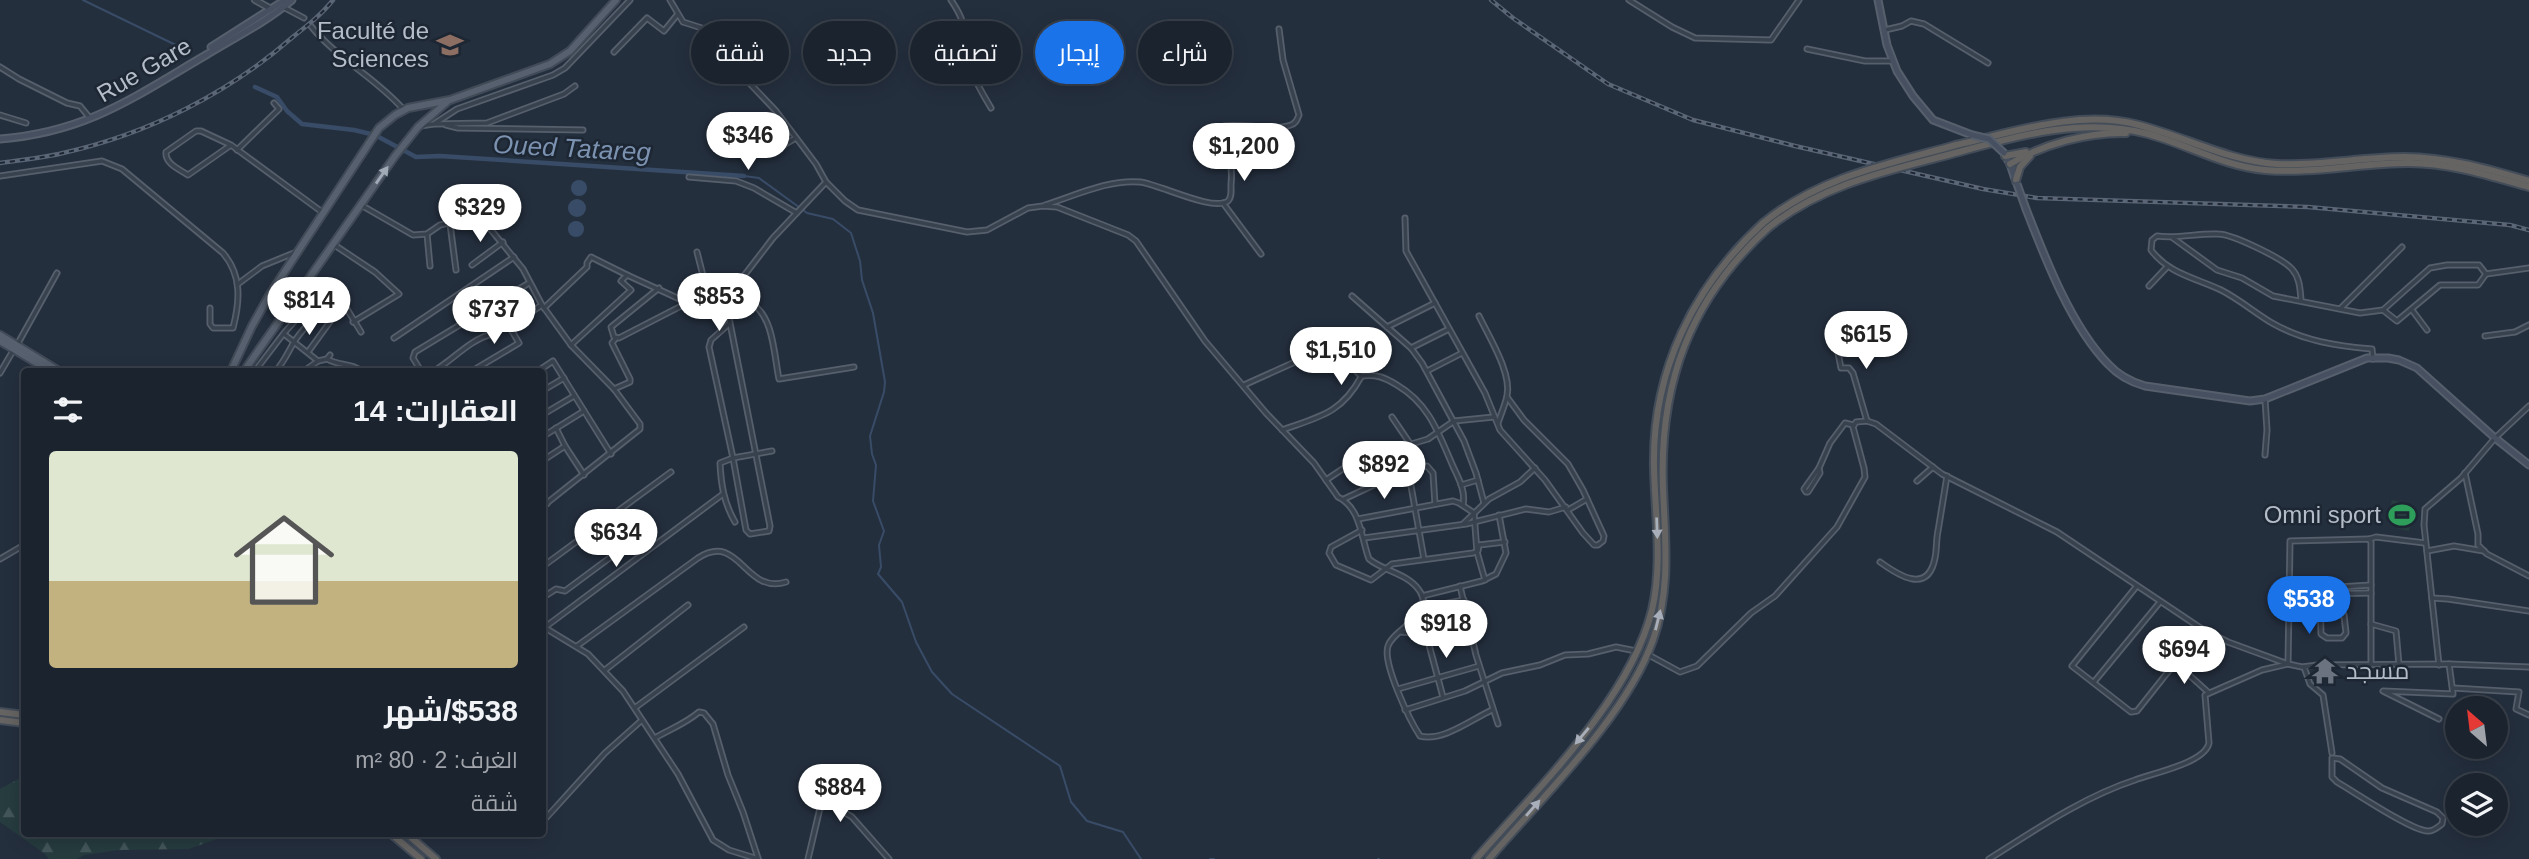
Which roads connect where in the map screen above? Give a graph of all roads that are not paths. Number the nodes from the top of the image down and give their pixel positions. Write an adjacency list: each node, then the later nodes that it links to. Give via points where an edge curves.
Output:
1 (255, 0): 10 (street)
2 (630, 0): 29 (street, via 565,68 457,109)
3 (670, 0): 11 (street)
4 (951, 0): 24 (street, via 965,26 974,78)
5 (1629, 0): 6 (street, via 1695,38 1771,40)
6 (1799, 0)
7 (1878, 0): 15 (main road)
8 (616, 1): 22 (main road, via 557,61)
9 (285, 2): 10 (main road, Rue Gare); 12 (street)
10 (269, 13): 27 (main road, Rue Gare, via 131,97); 35 (main road, Rue Gare, via 103,115 56,130)
11 (677, 15): 17 (street, via 664,31 647,18); 36 (street, via 686,24 715,35 736,69)
12 (304, 18)
13 (310, 24): 25 (street, via 333,51)
14 (1279, 29): 50 (street, via 1298,119 1280,127 1224,126 1221,134 1231,157 1232,175 1231,197)
15 (1885, 30): 18 (main road); 19 (street, via 1911,21 1924,24)
16 (1807, 49): 18 (street, via 1865,61)
17 (614, 52)
18 (1893, 61): 42 (main road, bridge, via 1933,120 1989,139)
19 (1988, 63)
20 (0, 67): 27 (street, via 80,106)
21 (575, 86): 30 (street, via 487,123)
22 (450, 100): 25 (main road); 31 (main road)
23 (274, 103): 39 (street, via 279,109)
24 (991, 108)
25 (404, 109): 53 (main road, via 379,128)
26 (0, 116): 28 (street)
27 (89, 117): 35 (main road, Rue Gare)
28 (26, 123)
29 (434, 124): 30 (street); 31 (street)
30 (444, 124): 32 (street)
31 (418, 127): 51 (main road, one-way to 31)
32 (583, 130)
33 (2062, 130): 34 (highway, via 2111,128); 38 (highway); 42 (highway, via 2065,138 2061,142)
34 (2150, 135): 41 (highway, via 2101,134); 49 (highway, via 2219,160 2262,169 2306,171 2421,163)
35 (0, 138)
36 (796, 138): 40 (street); 47 (street)
37 (231, 145): 37 (street, via 188,175 166,157 166,152 196,131); 39 (street)
38 (1957, 149): 46 (highway, via 2037,126 2111,120 2262,163 2421,158); 57 (highway, bridge, via 1831,182 1795,200)
39 (237, 150): 53 (street)
40 (775, 150)
41 (2034, 152): 43 (highway); 48 (highway, via 2020,167)
42 (2004, 154): 43 (main road)
43 (2010, 164): 48 (main road)
44 (0, 176): 76 (street, via 108,162 223,253)
45 (689, 177): 54 (street, via 736,181)
46 (2529, 181)
47 (826, 182): 52 (street, via 859,210 967,232 987,230 1028,208); 54 (street)
48 (2016, 182): 141 (main road, bridge, via 2046,261 2090,342 2109,366 2145,386 2250,401)
49 (2529, 187)
50 (1223, 203): 52 (street, via 1138,182 1115,184); 65 (street)
51 (361, 205): 58 (street, via 413,235); 61 (main road)
52 (1043, 206): 136 (street, via 1057,207 1136,241 1205,341)
53 (322, 212): 64 (main road)
54 (795, 212): 80 (street)
55 (1405, 218): 84 (street, via 1406,251)
56 (450, 223): 58 (street); 60 (street, via 487,225); 71 (street)
57 (1766, 225): 238 (highway, one-way to 238, via 1729,257 1704,289 1668,365 1655,443 1656,575 1652,608); 239 (highway, one-way to 57, via 1660,615 1666,574 1662,457 1677,362 1694,322 1717,286)
58 (427, 234): 68 (street)
59 (2173, 238): 69 (street, via 2157,236 2152,240 2151,250); 82 (street, via 2217,270 2273,296); 82 (street, via 2218,233 2234,236 2292,269)
60 (503, 242): 66 (street); 67 (street)
61 (333, 244): 94 (street, via 399,294); 122 (main road)
62 (2402, 247): 88 (street)
63 (697, 252): 92 (street)
64 (296, 253): 76 (street, via 262,266); 121 (main road)
65 (1261, 254)
66 (514, 257): 75 (street); 106 (street)
67 (472, 265)
68 (430, 266)
69 (2167, 267): 77 (street); 115 (street, via 2222,290 2293,334 2326,345 2372,349)
70 (2529, 268): 73 (street)
71 (456, 270)
72 (57, 273): 111 (street)
73 (2486, 274): 90 (street, via 2476,265 2430,268); 91 (street, via 2478,285 2440,285)
74 (627, 275): 78 (street); 85 (street, via 591,257 587,267); 110 (street, via 621,281 631,290)
75 (530, 282): 85 (street); 128 (street, via 415,352)
76 (238, 284): 86 (street, via 232,329 211,327)
77 (2149, 286)
78 (659, 288): 83 (street); 107 (street, via 611,327)
79 (337, 294): 89 (street); 103 (street, via 328,284); 109 (street)
80 (730, 296): 87 (street); 118 (street, via 761,311 779,379)
81 (1352, 296): 99 (street)
82 (2301, 300): 88 (street)
83 (690, 302): 92 (street); 107 (street)
84 (1435, 303): 99 (street); 100 (street)
85 (543, 306): 97 (street); 110 (street)
86 (210, 307)
87 (728, 308): 92 (street); 95 (street)
88 (2341, 308): 90 (street, via 2360,313)
89 (347, 309): 94 (street); 113 (street, via 332,319)
90 (2383, 310): 91 (street, via 2397,321)
91 (2412, 310): 101 (street)
92 (713, 312)
93 (1479, 316): 140 (street, via 1503,366)
94 (353, 322): 102 (street)
95 (730, 323): 161 (street); 164 (street, via 709,347)
96 (2529, 325): 105 (street)
97 (509, 326): 129 (street, via 501,323 492,334); 130 (street, via 519,343)
98 (1844, 327): 147 (street, via 1836,343 1838,357 1842,369 1853,373)
99 (1386, 328): 112 (street)
100 (1449, 329): 112 (street); 114 (street)
101 (2427, 330)
102 (361, 332)
103 (284, 333): 109 (street); 123 (street)
104 (0, 335): 111 (main road)
105 (2485, 336)
106 (394, 338)
107 (616, 338): 138 (street, via 612,343 631,379)
108 (0, 341): 111 (main road)
109 (295, 341): 113 (street); 124 (street)
110 (571, 345): 138 (street)
111 (15, 347): 119 (main road); 120 (main road); 133 (street)
112 (1410, 348): 132 (street)
113 (308, 352): 116 (street)
114 (1462, 353): 132 (street); 146 (street)
115 (2373, 359): 141 (main road); 155 (main road, via 2399,360 2417,368)
116 (318, 361): 117 (street, via 329,357); 125 (street)
117 (336, 365): 126 (street); 127 (street)
118 (854, 367)
119 (46, 368)
120 (54, 368)
121 (232, 368)
122 (246, 368)
123 (257, 368)
124 (278, 368)
125 (308, 368)
126 (336, 368)
127 (356, 368)
128 (419, 368)
129 (439, 368)
130 (477, 368)
131 (543, 368): 135 (street, via 553,362)
132 (1427, 371): 148 (street)
133 (0, 373)
134 (1361, 376): 136 (street, via 1324,346); 152 (street, via 1351,396 1334,408); 153 (street, via 1374,374 1408,392)
135 (564, 377): 137 (street); 139 (street)
136 (1244, 385): 152 (street)
137 (546, 388)
138 (614, 389): 160 (street, via 640,429)
139 (574, 395): 143 (street); 144 (street)
140 (1507, 397): 149 (street); 180 (street, via 1565,460)
141 (2265, 398): 162 (street)
142 (2528, 407): 155 (street)
143 (583, 411): 151 (street); 160 (street)
144 (546, 412)
145 (1392, 417): 156 (street)
146 (1494, 417): 148 (street); 149 (street)
147 (1867, 421): 150 (street); 166 (street)
148 (1454, 422): 153 (street); 175 (street)
149 (1498, 425): 167 (street)
150 (1853, 425): 168 (street, via 1845,423 1832,439); 239 (street, via 1864,480 1837,527 1789,583 1697,666 1680,672)
151 (556, 428): 154 (street); 157 (street)
152 (1282, 430): 174 (street)
153 (1440, 432): 156 (street); 177 (street)
154 (546, 434)
155 (2495, 438): 165 (main road); 171 (street)
156 (1411, 445): 158 (street)
157 (565, 446): 163 (street); 172 (street)
158 (1399, 448): 169 (street); 174 (street, via 1350,464)
159 (772, 450): 161 (street)
160 (611, 454): 172 (street)
161 (756, 454): 164 (street); 164 (street, via 769,531 750,534 746,530)
162 (2265, 455)
163 (546, 458)
164 (733, 458): 178 (street, via 720,463)
165 (2528, 464)
166 (1933, 467): 173 (street); 176 (street)
167 (1535, 468): 181 (street); 186 (street)
168 (1819, 468): 168 (street, via 1804,489 1806,492 1819,475)
169 (1408, 469): 179 (street); 182 (street, via 1430,467); 185 (street)
170 (671, 472): 188 (street)
171 (2465, 473): 199 (street, via 2425,509); 203 (street)
172 (584, 475): 183 (street)
173 (1947, 476): 206 (street, via 1934,561 1926,575 1911,580); 216 (street, via 2057,532)
174 (1326, 480): 179 (street)
175 (1478, 480): 177 (street); 181 (street)
176 (1917, 481)
177 (1461, 485): 184 (street)
178 (723, 494): 192 (street); 231 (street)
179 (1343, 499): 190 (street)
180 (1587, 499): 186 (street); 186 (street, via 1604,536 1598,545 1583,533)
181 (1484, 503): 187 (street)
182 (1435, 504): 184 (street, via 1453,501); 185 (street)
183 (546, 505)
184 (1463, 505): 187 (street)
185 (1415, 508): 190 (street); 195 (street)
186 (1567, 508): 189 (street)
187 (1474, 513): 191 (street); 193 (street)
188 (615, 515): 207 (street); 220 (street, via 631,542 565,591 556,589)
189 (1499, 515): 191 (street); 198 (street)
190 (1358, 519): 194 (street)
191 (1474, 522): 193 (street); 201 (street)
192 (735, 523)
193 (1464, 524): 195 (street)
194 (1362, 530): 196 (street); 208 (street, via 1329,548 1334,562 1369,580)
195 (1419, 530): 196 (street); 205 (street)
196 (1363, 538): 208 (street, via 1369,559)
197 (2369, 539): 199 (street); 214 (street); 241 (street, via 2290,541)
198 (1505, 542): 201 (street, via 1479,545); 211 (street, via 1505,558 1493,577)
199 (2426, 543): 202 (street)
200 (21, 547): 204 (street)
201 (1478, 550): 205 (street); 211 (street)
202 (2427, 551): 203 (street, via 2454,546); 222 (street)
203 (2484, 551): 210 (street)
204 (0, 559)
205 (1424, 559): 209 (street)
206 (1880, 562)
207 (546, 565)
208 (1386, 567): 209 (street)
209 (1392, 567): 221 (street)
210 (2529, 576)
211 (1485, 580): 215 (street)
212 (786, 582): 213 (street)
213 (769, 584): 217 (street); 237 (street, via 727,552 712,550)
214 (2371, 585): 218 (street); 219 (street, via 2323,588)
215 (1460, 586): 221 (street); 223 (street)
216 (2136, 587): 224 (street); 252 (street, via 2072,664)
217 (762, 591)
218 (2371, 593): 219 (street); 230 (street)
219 (2320, 594): 228 (street)
220 (546, 595)
221 (1422, 596): 226 (street)
222 (2432, 598): 227 (street); 246 (street)
223 (1464, 600): 226 (street); 229 (street)
224 (2160, 602): 234 (street); 252 (street)
225 (688, 605): 249 (street)
226 (1422, 608): 236 (street)
227 (2529, 611)
228 (2320, 615): 228 (street, via 2323,637 2345,636 2344,615)
229 (1468, 617): 235 (street); 245 (street)
230 (2371, 624): 242 (street); 244 (street, via 2396,631)
231 (546, 625)
232 (744, 627): 257 (street)
233 (546, 629): 237 (street)
234 (2202, 629): 240 (street); 241 (street)
235 (1425, 630): 236 (street); 250 (street)
236 (1400, 632): 254 (street, via 1387,651)
237 (577, 646): 249 (street)
238 (1637, 652): 251 (street, via 1616,647 1565,655); 278 (highway, one-way to 278, via 1600,713)
239 (1647, 654): 279 (highway, one-way to 239, via 1608,720)
240 (2176, 663): 252 (street, via 2134,713); 255 (street)
241 (2288, 664): 247 (street); 255 (street, via 2250,674)
242 (2371, 664): 244 (street); 247 (street)
243 (2449, 664): 246 (street); 248 (street); 253 (street)
244 (2399, 665): 246 (street)
245 (1479, 666): 250 (street); 251 (street)
246 (2439, 666)
247 (2304, 667): 269 (street, via 2310,684 2323,695)
248 (2529, 667)
249 (605, 670): 257 (street)
250 (1438, 678): 254 (street); 256 (street)
251 (1483, 682): 256 (street); 259 (street)
252 (2094, 682)
253 (2453, 688): 262 (street, via 2519,692 2516,709); 264 (street, via 2453,694 2383,691)
254 (1398, 689): 258 (street)
255 (2209, 693): 280 (street, via 2204,699 2209,743 2205,752 2073,808)
256 (1443, 697): 258 (street)
257 (636, 707): 263 (street)
258 (1405, 710): 259 (street, via 1424,738)
259 (1492, 710): 267 (street)
260 (0, 712): 261 (highway)
261 (21, 715)
262 (2529, 715)
263 (642, 719): 268 (street); 270 (street)
264 (2439, 719)
265 (0, 720): 266 (highway)
266 (21, 723)
267 (1498, 724)
268 (655, 738): 275 (street, via 713,840); 275 (street, via 699,712 710,718)
269 (2332, 756): 269 (street, via 2332,777 2337,782 2426,831 2442,824 2437,812 2382,788)
270 (546, 818)
271 (395, 837): 273 (highway)
272 (411, 837): 274 (highway)
273 (421, 859)
274 (436, 859)
275 (758, 859)
276 (808, 859): 277 (street, via 820,808 831,804 852,817)
277 (889, 859)
278 (1476, 859)
279 (1489, 859)
280 (1989, 859)

